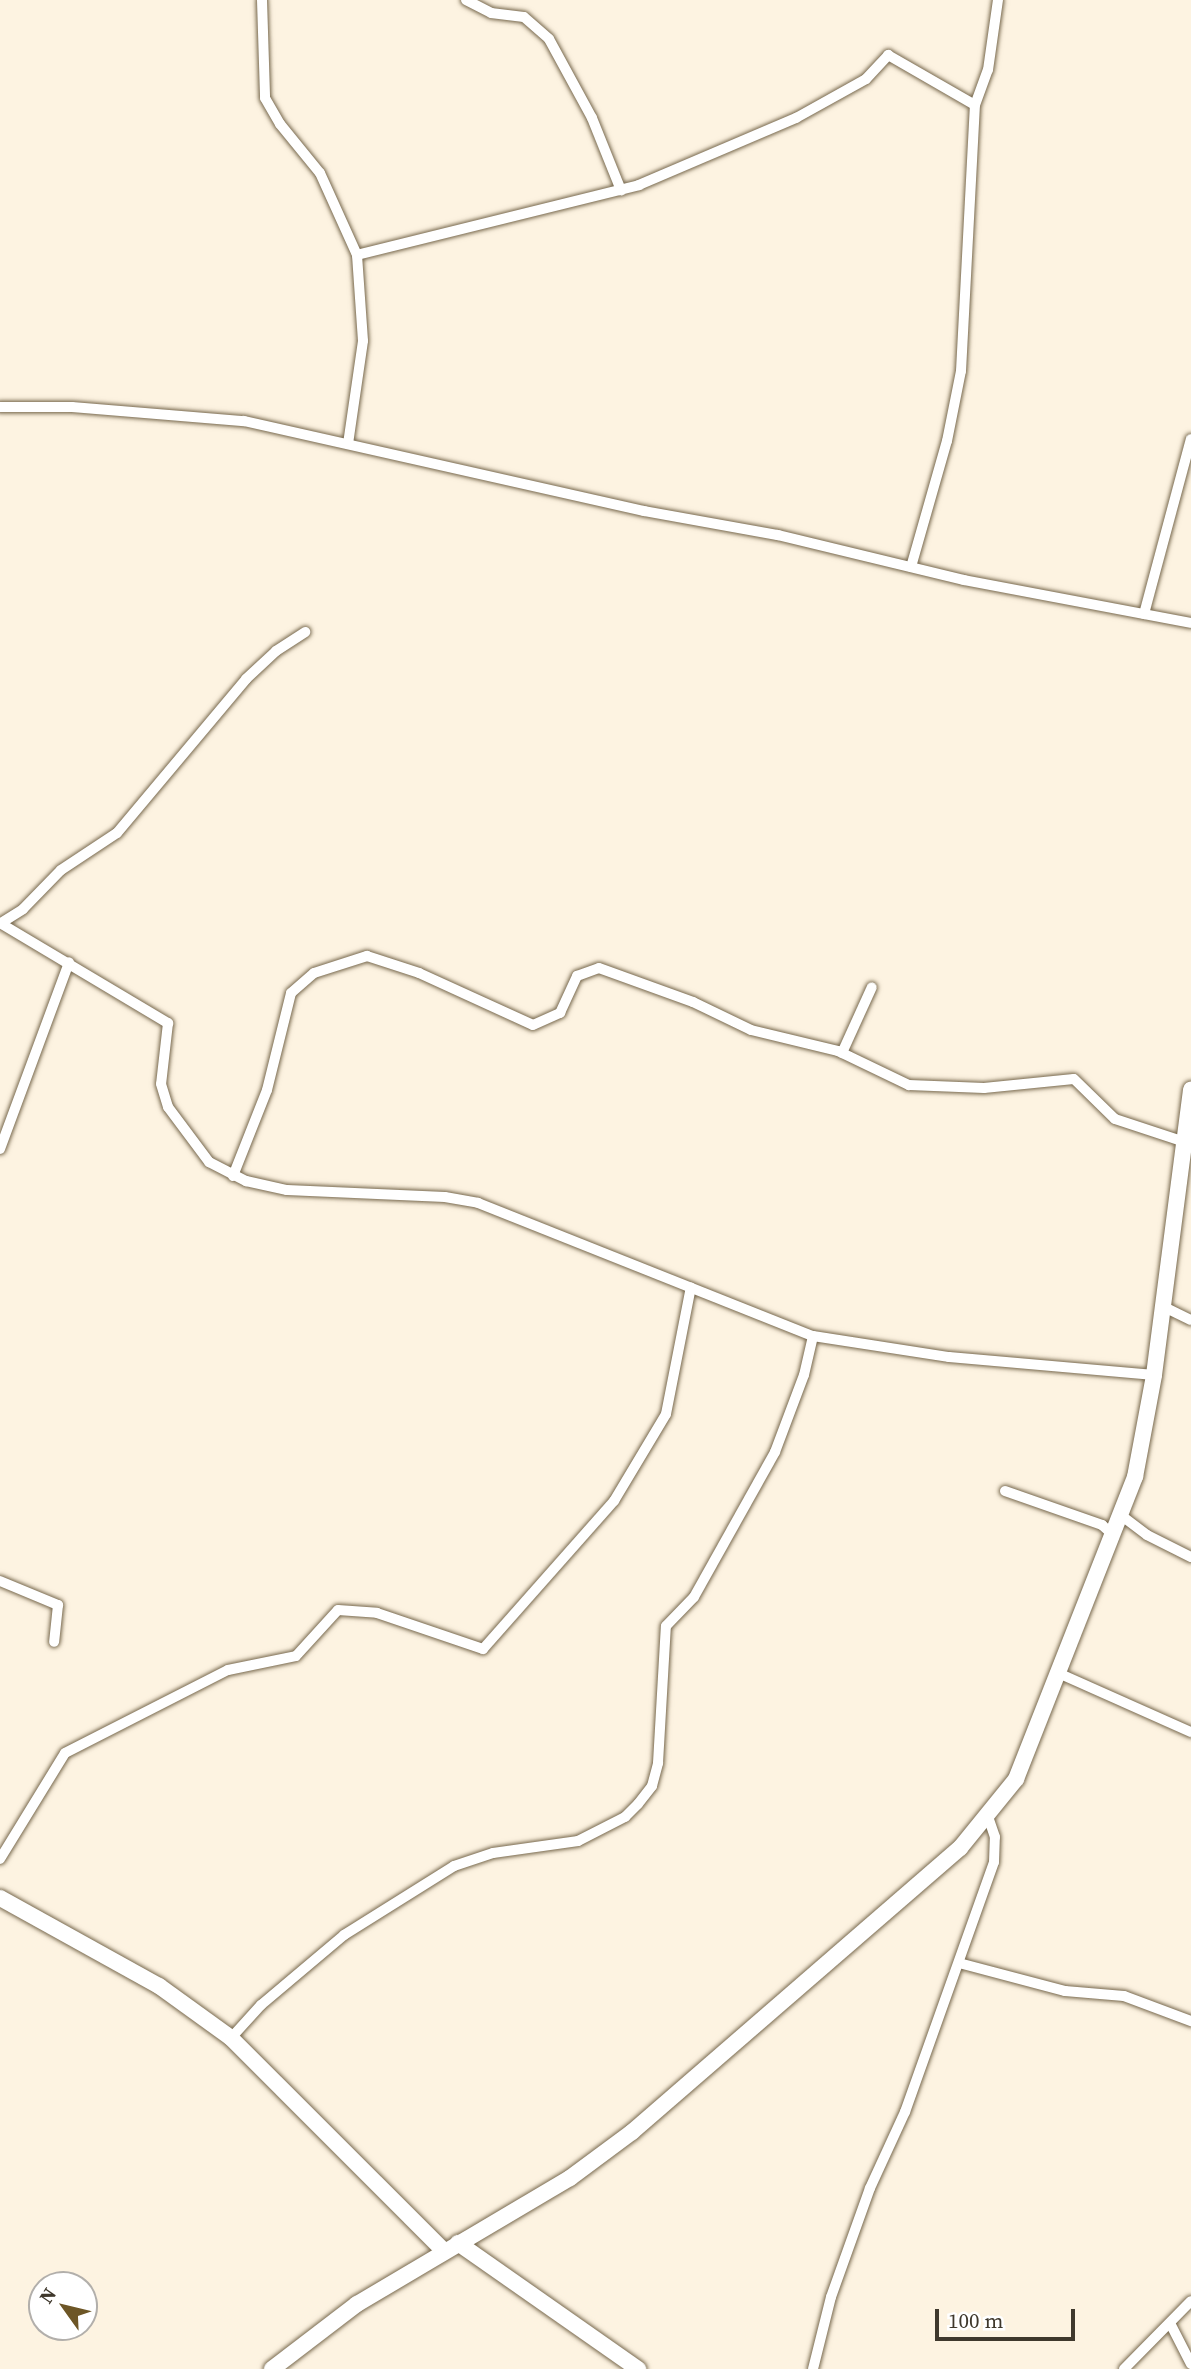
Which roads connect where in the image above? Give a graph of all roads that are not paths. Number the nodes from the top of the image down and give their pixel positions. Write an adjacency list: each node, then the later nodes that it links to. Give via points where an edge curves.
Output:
1 (262, 0): 6 (street, via 265,97 280,124 320,173)
2 (466, 0): 5 (street, via 491,13 524,18 550,39 592,118)
3 (999, 0): 4 (street, via 988,70)
4 (975, 104): 5 (street, via 888,55 866,79 796,118); 10 (street, via 961,371 947,441)
5 (621, 190): 6 (street)
6 (356, 255): 9 (street, via 363,341)
7 (0, 407): 9 (street, via 209,417)
8 (1191, 439): 11 (street)
9 (348, 444): 10 (street)
10 (911, 567): 11 (street)
11 (1144, 614): 12 (street)
12 (1191, 623)
13 (305, 632): 14 (street, via 246,679 117,833 61,870 23,909)
14 (1, 923): 15 (street)
15 (69, 962): 20 (street); 21 (street, via 168,1023 161,1084 168,1107 209,1162)
16 (872, 987): 17 (street)
17 (842, 1053): 19 (street, via 886,1076 925,1089 984,1088 1068,1077 1115,1119); 21 (street, via 740,1027 692,1002 599,968 577,976 560,1013 533,1025 387,960 349,958 314,972 291,993 267,1090)
18 (1191, 1089): 19 (main road)
19 (1182, 1141): 23 (main road)
20 (0, 1149)
21 (233, 1176): 22 (street, via 287,1189 445,1197 478,1203)
22 (691, 1287): 25 (street); 36 (street, via 666,1414 593,1527 483,1649 377,1612 338,1610 296,1656 228,1670 65,1754)
23 (1162, 1306): 24 (street); 26 (main road)
24 (1191, 1320)
25 (813, 1336): 26 (street, via 949,1357); 40 (street, via 804,1375 775,1452 694,1597 666,1626 659,1763 652,1786 638,1804 625,1817 578,1841 485,1855 454,1866 344,1935 261,2005)
26 (1154, 1375): 28 (main road, via 1135,1477)
27 (1005, 1491): 29 (street, via 1102,1525)
28 (1122, 1516): 29 (main road); 30 (street, via 1147,1535)
29 (1113, 1535): 33 (main road)
30 (1191, 1557)
31 (0, 1581): 32 (street, via 58,1605)
32 (54, 1642)
33 (1056, 1672): 34 (street); 35 (main road, via 1016,1779)
34 (1191, 1732)
35 (988, 1817): 38 (street, via 995,1837 994,1862); 41 (main road, via 960,1848 632,2132 570,2178)
36 (0, 1859)
37 (0, 1898): 40 (main road, via 159,1986)
38 (959, 1963): 39 (street, via 1065,1991 1124,1996); 47 (street, via 831,2297)
39 (1191, 2021)
40 (231, 2038): 41 (main road)
41 (451, 2247): 45 (main road, via 357,2304); 46 (main road)
42 (1191, 2301): 43 (street)
43 (1170, 2323): 44 (street); 48 (street)
44 (1191, 2364)
45 (272, 2369)
46 (638, 2369)
47 (813, 2369)
48 (1124, 2369)

